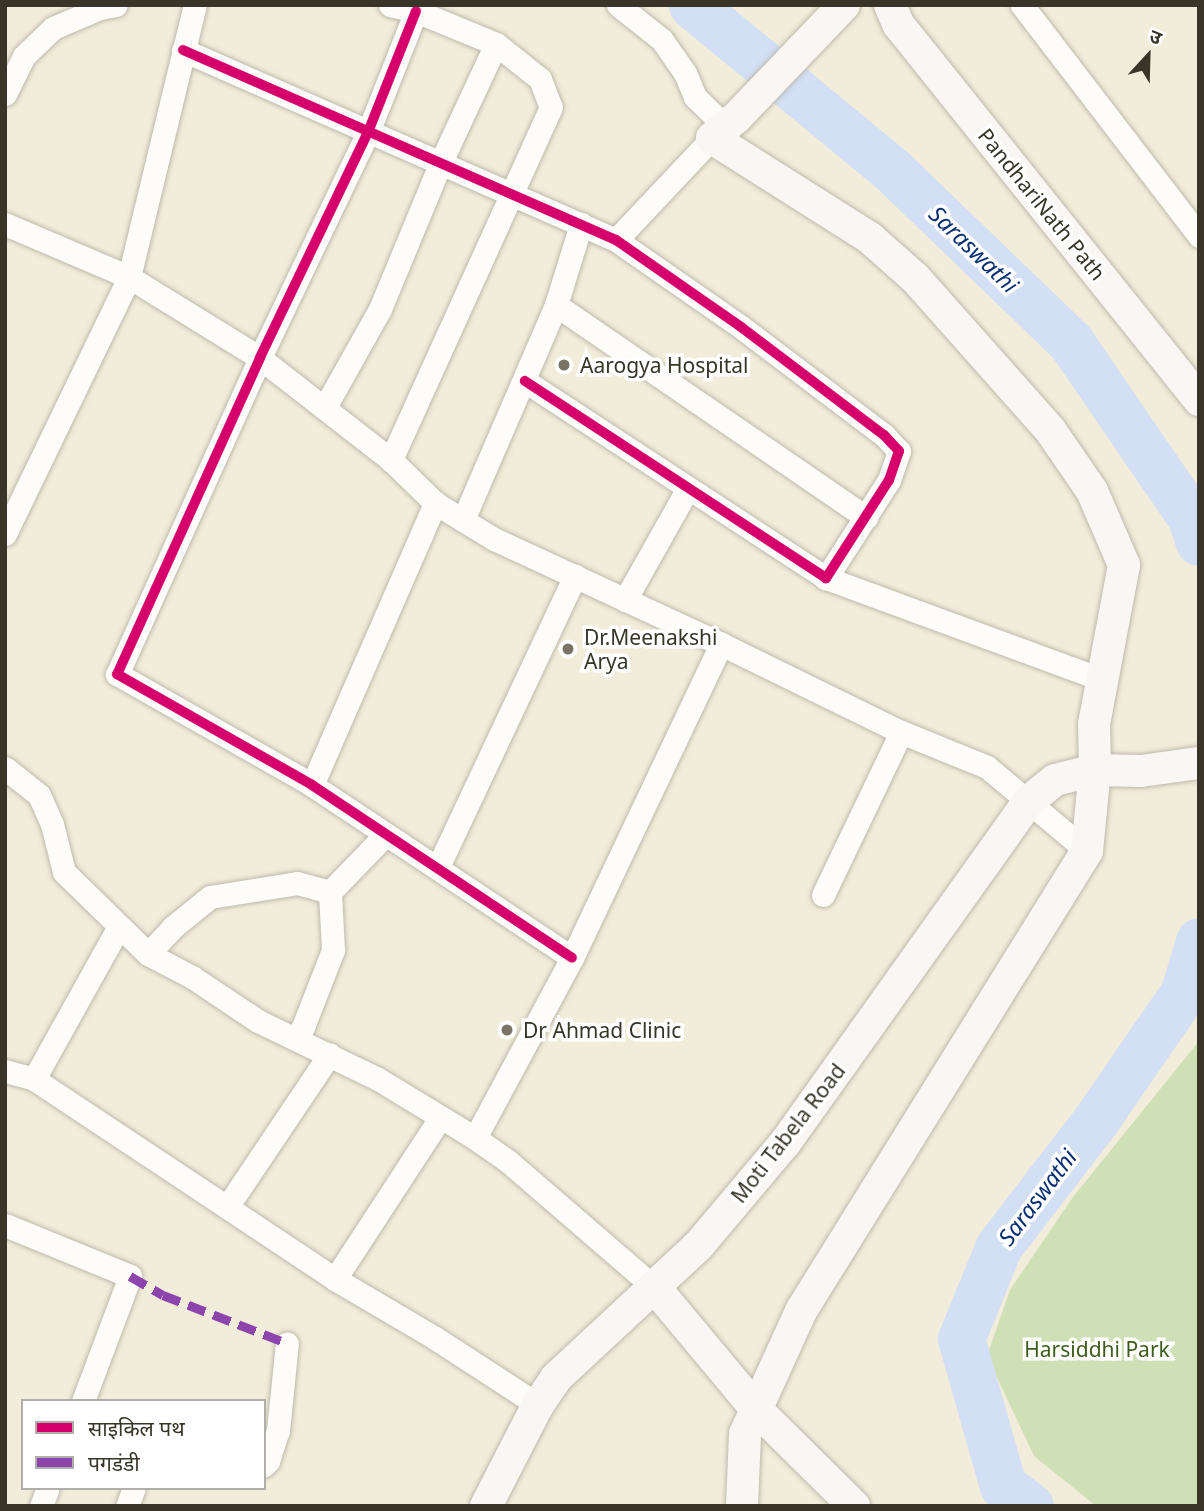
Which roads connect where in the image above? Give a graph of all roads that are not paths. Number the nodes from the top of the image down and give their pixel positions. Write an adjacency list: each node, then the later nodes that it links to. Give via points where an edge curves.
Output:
1 (117, 5): 11 (street, via 53,28 24,57)
2 (195, 5): 10 (street)
3 (390, 5): 8 (street)
4 (618, 5): 12 (street, via 662,40 695,97 718,119)
5 (844, 5): 12 (main road)
6 (890, 5): 25 (main road, PandhariNath Path, via 898,24)
7 (1022, 5): 19 (street)
8 (416, 11): 9 (street); 13 (street)
9 (496, 44): 15 (street); 16 (street, via 540,79 551,107)
10 (183, 50): 13 (street); 21 (street)
11 (5, 94)
12 (736, 118): 14 (main road)
13 (369, 130): 15 (street); 23 (street)
14 (712, 138): 20 (street); 37 (main road, via 870,238 915,278 1050,430 1092,491 1124,565)
15 (440, 164): 16 (street); 26 (street, via 380,309)
16 (513, 193): 18 (street); 27 (street)
17 (5, 224): 21 (street)
18 (580, 224): 20 (street); 22 (street)
19 (1199, 236)
20 (616, 240): 30 (street, via 741,327 899,451 889,480)
21 (129, 277): 23 (street); 32 (street)
22 (556, 305): 24 (street); 30 (street)
23 (260, 358): 26 (street); 45 (street, via 117,674)
24 (525, 381): 28 (street); 31 (street)
25 (1199, 400)
26 (325, 407): 27 (street)
27 (391, 460): 29 (street)
28 (687, 489): 34 (street); 35 (street)
29 (435, 503): 31 (street); 45 (street)
30 (866, 517): 34 (street)
31 (463, 520): 33 (street)
32 (5, 534)
33 (575, 576): 35 (street); 49 (street)
34 (826, 578): 37 (street)
35 (625, 600): 36 (street)
36 (721, 644): 39 (street); 54 (street)
37 (1100, 679): 38 (main road)
38 (1094, 724): 42 (main road); 44 (main road)
39 (901, 733): 46 (street, via 987,767); 51 (street)
40 (1199, 763): 43 (main road, Moti Tabela Road)
41 (5, 768): 52 (street, via 39,795 64,872)
42 (1095, 770): 43 (main road, Moti Tabela Road); 44 (main road, Moti Tabela Road); 48 (main road)
43 (1141, 771): 48 (main road)
44 (1055, 780): 46 (main road, Moti Tabela Road)
45 (312, 785): 47 (street)
46 (1029, 801): 48 (street); 64 (main road, Moti Tabela Road, via 785,1143)
47 (385, 835): 49 (street); 50 (street)
48 (1089, 836): 68 (main road, via 802,1311)
49 (438, 867): 54 (street)
50 (330, 892): 53 (street, via 297,883 210,897); 55 (street, via 333,950)
51 (823, 895)
52 (118, 928): 53 (street); 58 (street)
53 (148, 954): 55 (street, via 258,1021)
54 (572, 958): 60 (street)
55 (295, 1038): 56 (street)
56 (330, 1054): 59 (street); 61 (street)
57 (5, 1071): 58 (street)
58 (34, 1079): 61 (street)
59 (440, 1118): 60 (street); 63 (street)
60 (475, 1138): 64 (street)
61 (227, 1207): 63 (street)
62 (5, 1225): 66 (street, via 130,1276)
63 (335, 1279): 67 (street)
64 (656, 1289): 67 (main road, Moti Tabela Road, via 556,1378); 68 (main road)
65 (287, 1343): 69 (street, via 278,1431)
66 (84, 1399)
67 (538, 1405): 70 (main road, Moti Tabela Road)
68 (756, 1409): 71 (main road, via 745,1434); 72 (main road)
69 (266, 1463)
70 (486, 1506)
71 (742, 1506)
72 (854, 1506)

